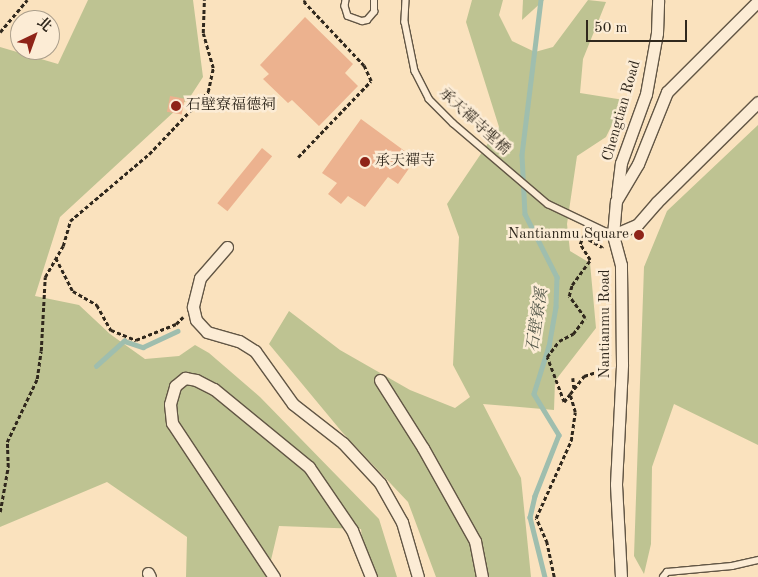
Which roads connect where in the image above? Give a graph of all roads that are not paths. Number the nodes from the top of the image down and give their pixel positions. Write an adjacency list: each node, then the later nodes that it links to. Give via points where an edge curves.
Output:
1 (346, 0): 2 (lane, via 344,6 348,16 362,21 374,12)
2 (374, 0)
3 (406, 0): 8 (lane, 承天禪寺聖橋, via 405,22 415,71 429,99 548,204)
4 (658, 0): 7 (street, Chengtian Road, via 657,33 646,94 621,163)
5 (758, 1): 7 (street, Nantianmu Road, via 667,92 638,164)
6 (758, 102): 8 (street, via 637,225)
7 (616, 201): 8 (street, Nantianmu Road)
8 (613, 235): 16 (street, Nantianmu Road, via 621,265 622,364 616,484)
9 (227, 247): 14 (street, via 200,278 193,307 196,320 207,332 239,341 255,351 294,404 343,443 380,483 402,522)
10 (380, 380): 15 (street, via 475,541)
11 (758, 560): 17 (lane, via 732,566 667,572)
12 (274, 577): 13 (street, via 172,423 170,404 175,386 185,378 214,389 309,467 352,530)
13 (370, 577)
14 (418, 577)
15 (482, 577)
16 (621, 577)
17 (663, 577)

